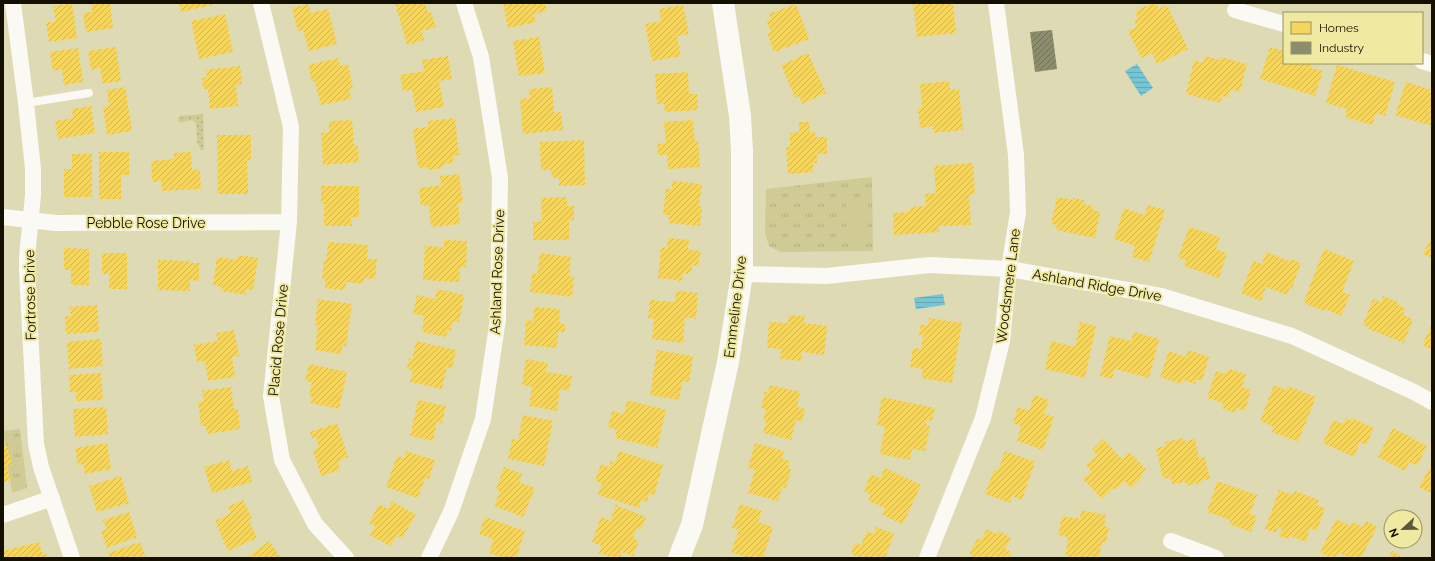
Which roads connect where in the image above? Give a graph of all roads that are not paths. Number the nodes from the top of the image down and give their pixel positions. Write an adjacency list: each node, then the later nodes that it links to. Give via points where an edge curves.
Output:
1 (13, 3): 9 (street, Fortrose Drive)
2 (261, 3): 12 (street, Placid Rose Drive, via 291,127)
3 (464, 3): 21 (street, Ashland Rose Drive, via 482,57 500,178 498,319 483,419 451,512)
4 (723, 3): 14 (street, Emmeline Drive, via 740,116)
5 (996, 3): 13 (street, Woodsmere Lane, via 1016,155 1018,212)
6 (1235, 10): 7 (street)
7 (1283, 24)
8 (89, 93): 9 (lane)
9 (26, 103): 11 (street, Fortrose Drive, via 34,182)
10 (3, 217): 11 (street, Pebble Rose Drive)
11 (31, 220): 12 (street, Pebble Rose Drive, via 64,223); 16 (street, Fortrose Drive, via 27,271 36,444)
12 (288, 222): 20 (street, Placid Rose Drive, via 271,396 282,460 315,524)
13 (1009, 269): 14 (street, Ashland Ridge Drive, via 930,265 826,276); 15 (street, Ashland Ridge Drive, via 1161,296 1292,336); 23 (street, Woodsmere Lane, via 1002,341 983,418)
14 (742, 274): 22 (street, Emmeline Drive, via 718,409 692,525)
15 (1432, 402)
16 (52, 498): 17 (street); 19 (street, Fortrose Drive)
17 (3, 515)
18 (1171, 541): 24 (street)
19 (72, 558)
20 (346, 558)
21 (429, 558)
22 (679, 558)
23 (927, 558)
24 (1216, 558)

